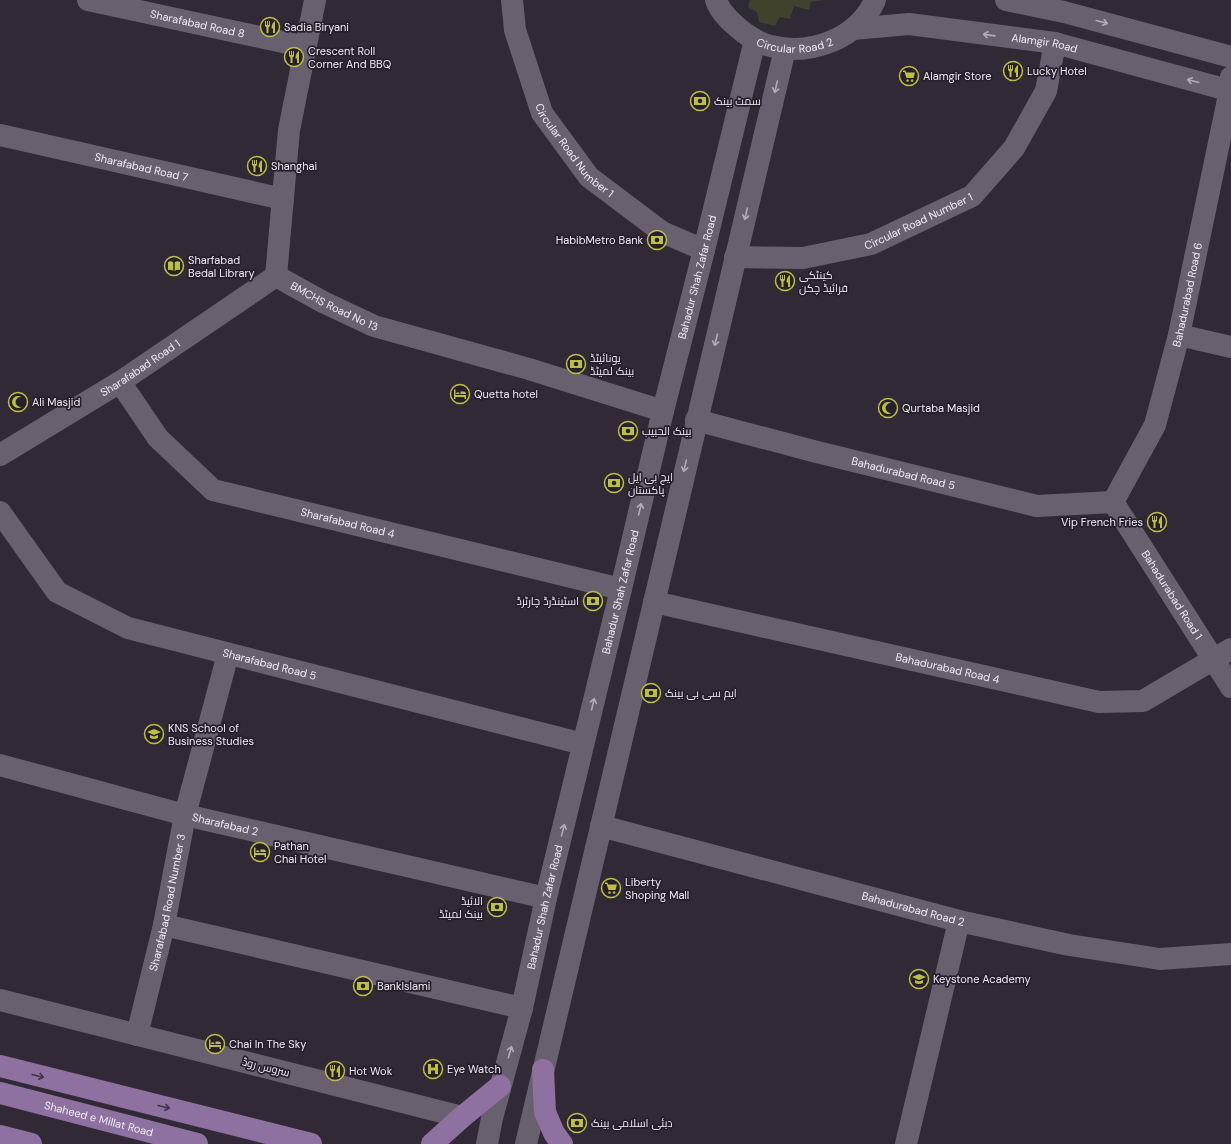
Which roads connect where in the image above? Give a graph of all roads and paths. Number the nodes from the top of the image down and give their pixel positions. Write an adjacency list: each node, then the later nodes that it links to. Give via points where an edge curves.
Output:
1 (88, 0): 11 (street, Sharafabad Road 8)
2 (315, 0): 11 (street)
3 (512, 0): 17 (street, Circular Road Number 1, via 514,30 542,113 589,177 662,232)
4 (716, 0): 9 (street, Circular Road 2, via 733,25)
5 (875, 0): 8 (street, Circular Road 2)
6 (1006, 0): 7 (street)
7 (1065, 6): 13 (street, one-way to 13)
8 (853, 29): 10 (street, Alamgir Road, one-way to 8, via 909,24); 12 (street, Circular Road 2, via 832,42 809,49)
9 (755, 40): 12 (street, Circular Road 2); 17 (street, Bahadur Shah Zafar Road)
10 (1055, 44): 14 (street, Alamgir Road, one-way to 10); 18 (street, Circular Road Number 1, via 1046,91 1014,148 972,196 871,244 803,258)
11 (306, 47): 16 (street, via 289,130)
12 (785, 49): 18 (street, one-way to 18)
13 (1231, 57)
14 (1230, 86): 20 (street, Bahadurabad Road 6)
15 (0, 135): 16 (street, Sharafabad Road 7)
16 (283, 199): 19 (street)
17 (704, 250): 23 (street, Bahadur Shah Zafar Road)
18 (736, 257): 24 (street, one-way to 24)
19 (276, 276): 22 (street, Sharafabad Road 1); 23 (street, BMCHS Road No 13, via 322,302 374,326 529,369)
20 (1179, 335): 21 (street); 26 (street, Bahadurabad Road 6, via 1155,425)
21 (1231, 347)
22 (120, 382): 25 (street, Sharafabad Road 1); 28 (street, Sharafabad Road 4, via 158,438 213,490)
23 (662, 411): 28 (street, Bahadur Shah Zafar Road, one-way to 23)
24 (696, 420): 26 (street, Bahadurabad Road 5, via 813,452 1037,506); 29 (street, one-way to 29)
25 (0, 455)
26 (1113, 502): 31 (street, Bahadurabad Road 1)
27 (0, 512): 30 (street, Sharafabad Road 5, via 57,592 128,628)
28 (621, 589): 33 (street, Bahadur Shah Zafar Road, one-way to 28)
29 (654, 602): 31 (street, Bahadurabad Road 4, via 1099,702 1143,701); 36 (street)
30 (228, 654): 33 (street, Sharafabad Road 5); 35 (street, Sharafabad Road Number 3)
31 (1222, 654): 32 (street, Bahadurabad Road 1)
32 (1231, 687)
33 (583, 744): 37 (street, Bahadur Shah Zafar Road, one-way to 33)
34 (0, 765): 35 (street, Sharafabad 2)
35 (185, 815): 37 (street, Sharafabad 2); 39 (street, Sharafabad Road Number 3)
36 (601, 826): 38 (street, Bahadurabad Road 2); 45 (street)
37 (546, 898): 42 (street, Bahadur Shah Zafar Road)
38 (959, 921): 40 (street, Bahadurabad Road 2, via 1070,945 1160,959); 57 (street)
39 (164, 925): 42 (street); 43 (street, Sharafabad Road Number 3)
40 (1231, 954)
41 (0, 1000): 43 (street, سروس روڈ)
42 (522, 1008): 46 (street, Bahadur Shah Zafar Road, one-way to 42)
43 (137, 1035): 48 (street, سروس روڈ)
44 (0, 1066): 53 (main road, one-way to 53)
45 (543, 1070): 50 (street); 56 (main road, via 545,1112 554,1133)
46 (500, 1086): 48 (main road); 55 (street, Bahadur Shah Zafar Road)
47 (0, 1093): 52 (main road, Shaheed e Millat Road)
48 (462, 1117): 54 (main road)
49 (0, 1136): 51 (main road)
50 (527, 1139): 56 (street)
51 (31, 1144)
52 (196, 1144)
53 (311, 1144)
54 (432, 1144)
55 (487, 1144)
56 (563, 1144)
57 (906, 1144)

